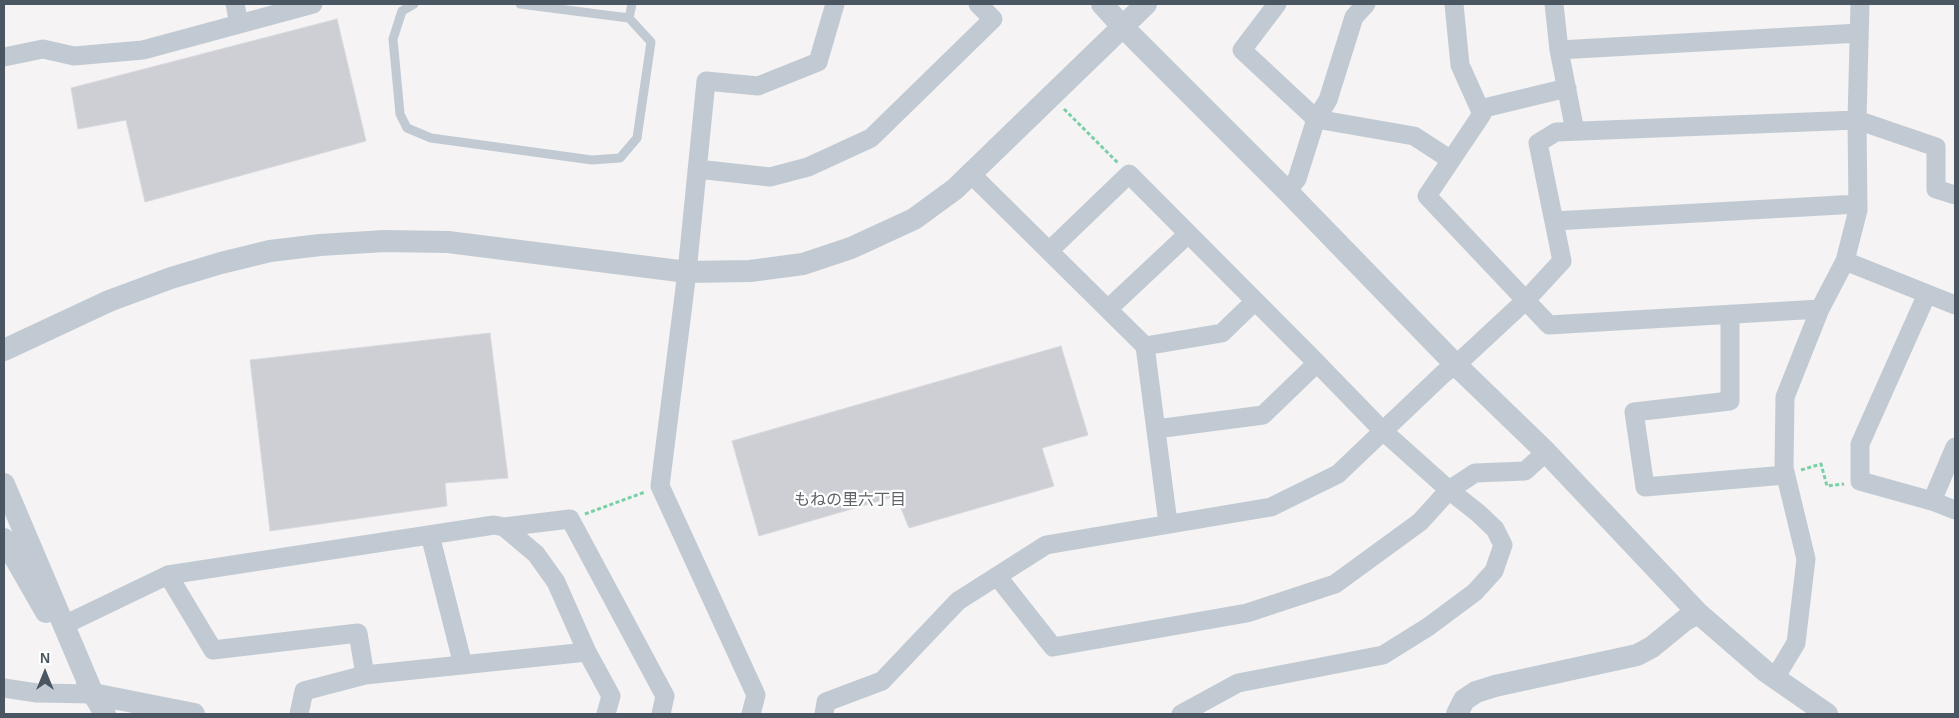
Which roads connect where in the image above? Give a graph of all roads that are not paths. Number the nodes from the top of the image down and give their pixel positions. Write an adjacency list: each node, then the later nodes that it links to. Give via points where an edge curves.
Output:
1 (235, 4): 16 (street)
2 (313, 4): 16 (street)
3 (414, 4): 15 (lane, via 402,11 393,39 400,114 408,128 431,138 592,160 620,158 637,138 651,42)
4 (520, 4): 15 (lane)
5 (632, 4): 15 (lane)
6 (835, 4): 27 (street, via 818,62 758,86 706,81)
7 (978, 4): 27 (street, via 993,19 871,138 808,167 770,177)
8 (1102, 4): 17 (street)
9 (1146, 4): 17 (street)
10 (1277, 4): 23 (street, via 1242,50)
11 (1366, 4): 23 (street, via 1354,17 1328,100)
12 (1454, 4): 22 (street, via 1460,65)
13 (1554, 4): 19 (street)
14 (1860, 4): 18 (street)
15 (628, 18)
16 (239, 24): 20 (street, via 143,50 74,56 43,49)
17 (1123, 27): 28 (street); 29 (street)
18 (1859, 32): 19 (street); 24 (street)
19 (1559, 50): 21 (street)
20 (4, 57)
21 (1567, 88): 22 (street); 25 (street)
22 (1480, 109): 26 (street, via 1482,114)
23 (1316, 119): 26 (street, via 1414,136); 29 (street, via 1297,179)
24 (1857, 120): 25 (street); 30 (street, via 1936,147 1936,189); 31 (street)
25 (1575, 131): 32 (street, via 1556,132 1538,143)
26 (1451, 160): 38 (street, via 1427,196)
27 (697, 168): 36 (street)
28 (971, 174): 34 (street); 36 (street, via 914,219 851,248 803,264 750,271)
29 (1288, 191): 47 (street)
30 (1955, 195)
31 (1858, 204): 32 (street); 35 (street)
32 (1554, 221): 38 (street, via 1562,261)
33 (1188, 234): 34 (street, via 1129,174); 39 (street); 42 (street)
34 (1049, 251): 42 (street)
35 (1845, 261): 37 (street); 41 (street)
36 (687, 272): 45 (street, via 448,242 385,241 312,246 262,253 171,278 109,301); 76 (street, via 660,486 756,695)
37 (1927, 294): 40 (street); 55 (street, via 1860,444 1860,481)
38 (1526, 300): 43 (street, via 1549,325); 47 (street)
39 (1256, 301): 44 (street, via 1222,333); 46 (street)
40 (1955, 305)
41 (1820, 309): 43 (street); 52 (street, via 1786,397)
42 (1108, 310): 44 (street)
43 (1730, 314): 52 (street, via 1730,401 1634,412 1645,487)
44 (1145, 346): 48 (street)
45 (4, 350)
46 (1317, 363): 48 (street, via 1263,414); 49 (street)
47 (1456, 365): 49 (street); 51 (street)
48 (1156, 429): 57 (street)
49 (1383, 431): 54 (street); 57 (street, via 1338,474 1271,507)
50 (1955, 447): 55 (street)
51 (1546, 452): 54 (street, via 1525,471 1475,472); 63 (street)
52 (1786, 475): 68 (street, via 1806,559 1796,643)
53 (4, 484): 64 (street)
54 (1449, 490): 62 (street, via 1420,522 1335,584 1247,613 1053,647); 78 (street, via 1495,530 1503,545 1494,571 1475,592 1428,627 1383,654 1238,683)
55 (1932, 501): 56 (street)
56 (1955, 510)
57 (1168, 523): 62 (street, via 1046,544)
58 (504, 527): 59 (street, via 494,525); 65 (street, via 536,554 556,582); 75 (street, via 570,519 665,696)
59 (430, 536): 61 (street); 66 (street)
60 (4, 539): 70 (street)
61 (168, 575): 64 (street); 67 (street, via 213,650 358,633)
62 (997, 576): 77 (street, via 958,601 882,681 826,702)
63 (1698, 613): 68 (street); 79 (street, via 1636,655 1476,692 1464,700)
64 (64, 625): 70 (street)
65 (586, 652): 66 (street); 74 (street, via 611,696)
66 (463, 665): 67 (street)
67 (365, 675): 73 (street, via 304,691)
68 (1775, 678): 80 (street)
69 (4, 688): 70 (street)
70 (93, 694): 71 (street); 72 (street)
71 (104, 714)
72 (194, 714)
73 (299, 714)
74 (606, 714)
75 (661, 714)
76 (750, 714)
77 (824, 714)
78 (1181, 714)
79 (1457, 714)
80 (1827, 714)

